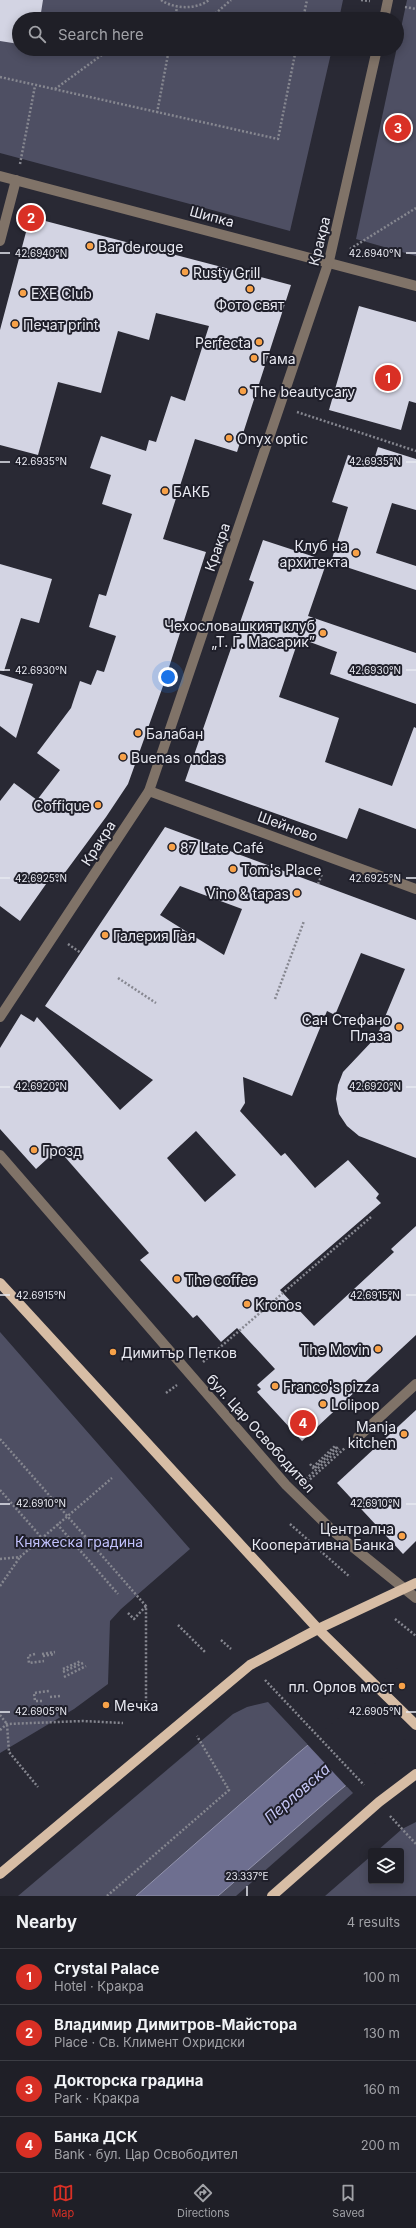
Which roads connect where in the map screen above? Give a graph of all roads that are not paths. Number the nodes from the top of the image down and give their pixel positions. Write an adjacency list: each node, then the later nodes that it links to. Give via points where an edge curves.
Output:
1 (388, 0): 2 (street)
2 (385, 12)
3 (375, 56): 7 (street, Кракра)
4 (0, 176): 5 (street, Шипка)
5 (16, 180): 6 (street); 7 (street, Шипка)
6 (0, 241)
7 (329, 261): 8 (street, Шипка); 9 (street, Кракра)
8 (416, 286)
9 (150, 791): 10 (street, Шейново); 11 (street, Кракра)
10 (416, 889)
11 (0, 1017)
12 (0, 1155): 17 (street, бул. Цар Освободител, via 286,1485 333,1531)
13 (0, 1283): 19 (main road)
14 (416, 1384): 15 (street)
15 (358, 1437)
16 (416, 1583): 17 (main road)
17 (404, 1588): 18 (street, бул. Цар Освободител); 19 (main road)
18 (416, 1598)
19 (318, 1629): 20 (main road); 22 (main road, via 250,1665)
20 (416, 1725)
21 (416, 1774): 23 (main road, via 379,1802)
22 (0, 1874)
23 (272, 1896)

